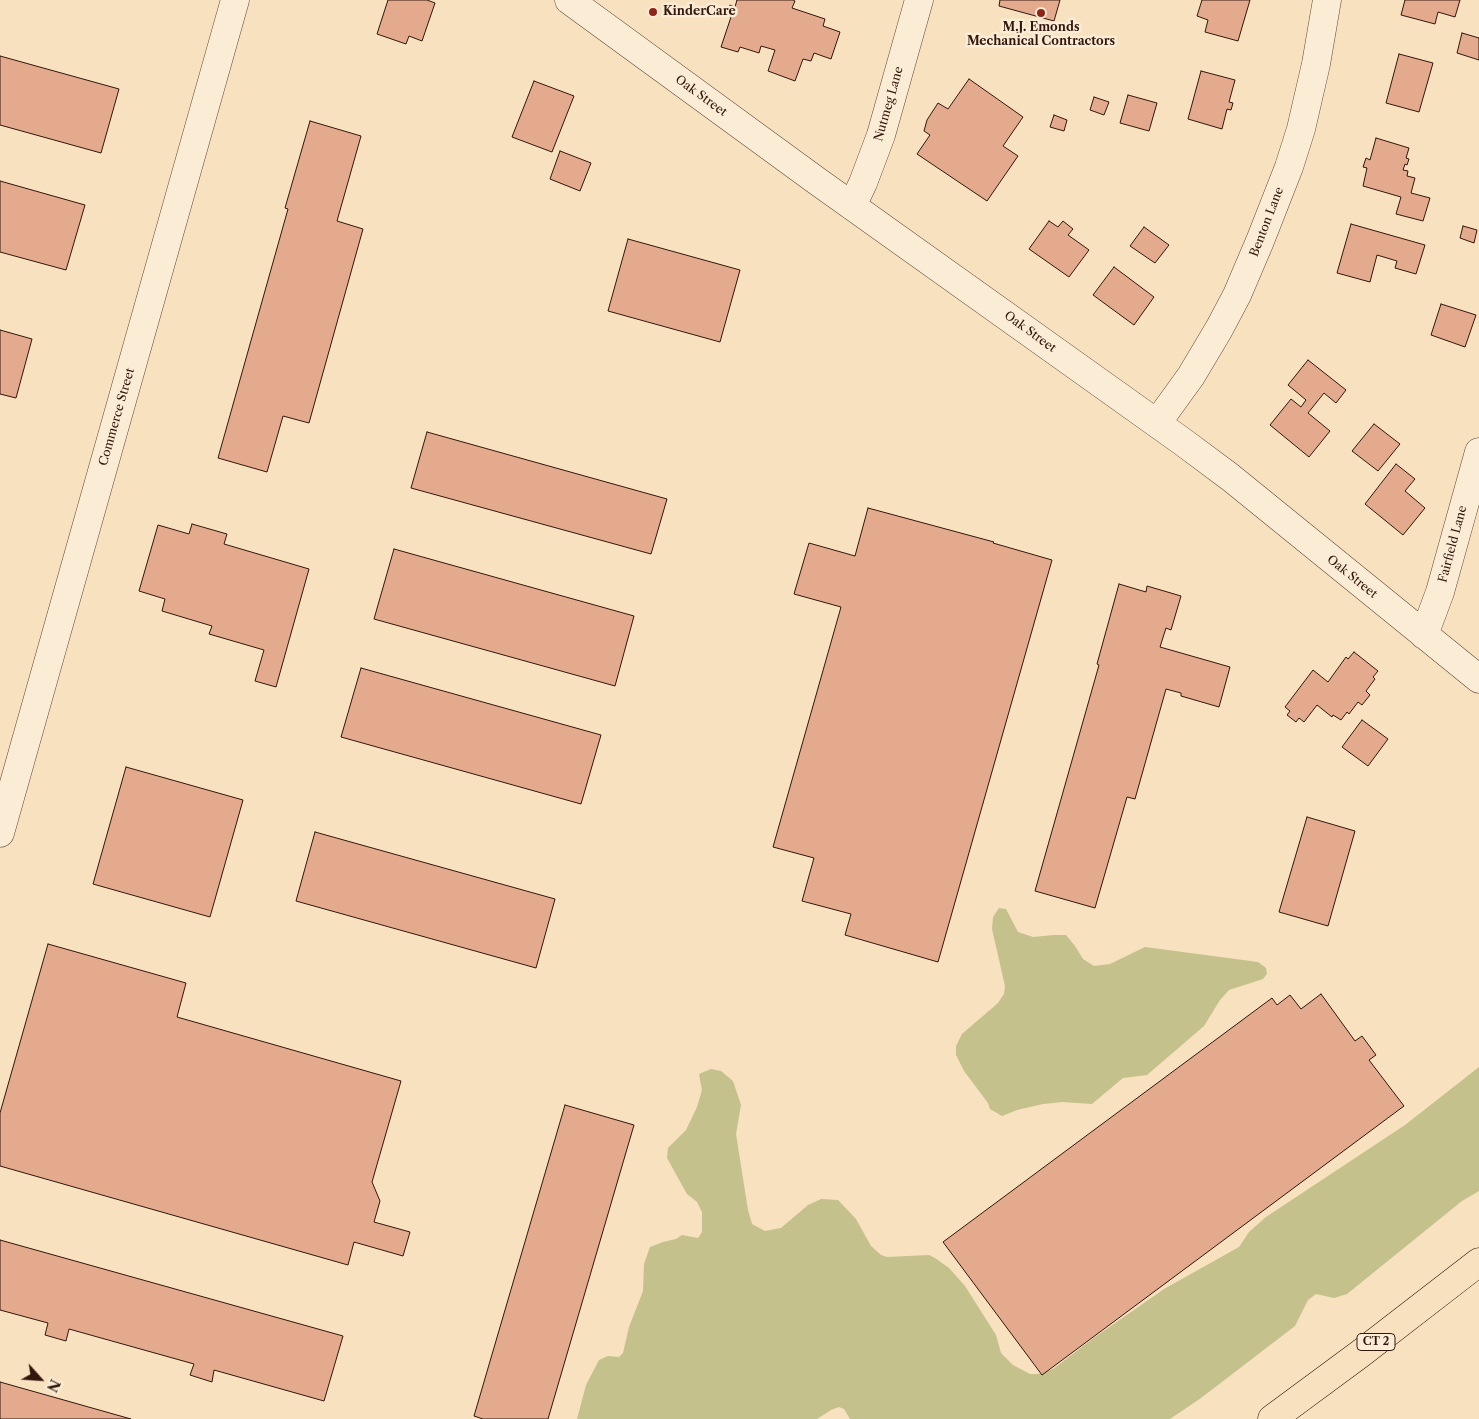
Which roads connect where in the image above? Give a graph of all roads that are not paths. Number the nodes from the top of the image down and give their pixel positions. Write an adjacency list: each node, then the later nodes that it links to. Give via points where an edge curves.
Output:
1 (234, 0): 10 (street, Commerce Street)
2 (569, 0): 5 (street, Oak Street)
3 (919, 0): 5 (street, Nutmeg Lane, via 881,135)
4 (1327, 0): 6 (street, Benton Lane, via 1301,129 1260,241 1219,329 1191,376)
5 (852, 206): 6 (street, Oak Street)
6 (1157, 423): 8 (street, Oak Street, via 1230,477)
7 (1479, 452): 8 (street, Fairfield Lane, via 1440,592)
8 (1424, 635): 9 (street, Oak Street)
9 (1479, 679)
10 (0, 833)
11 (1479, 1262): 12 (highway, CT 2)
12 (1272, 1419)

